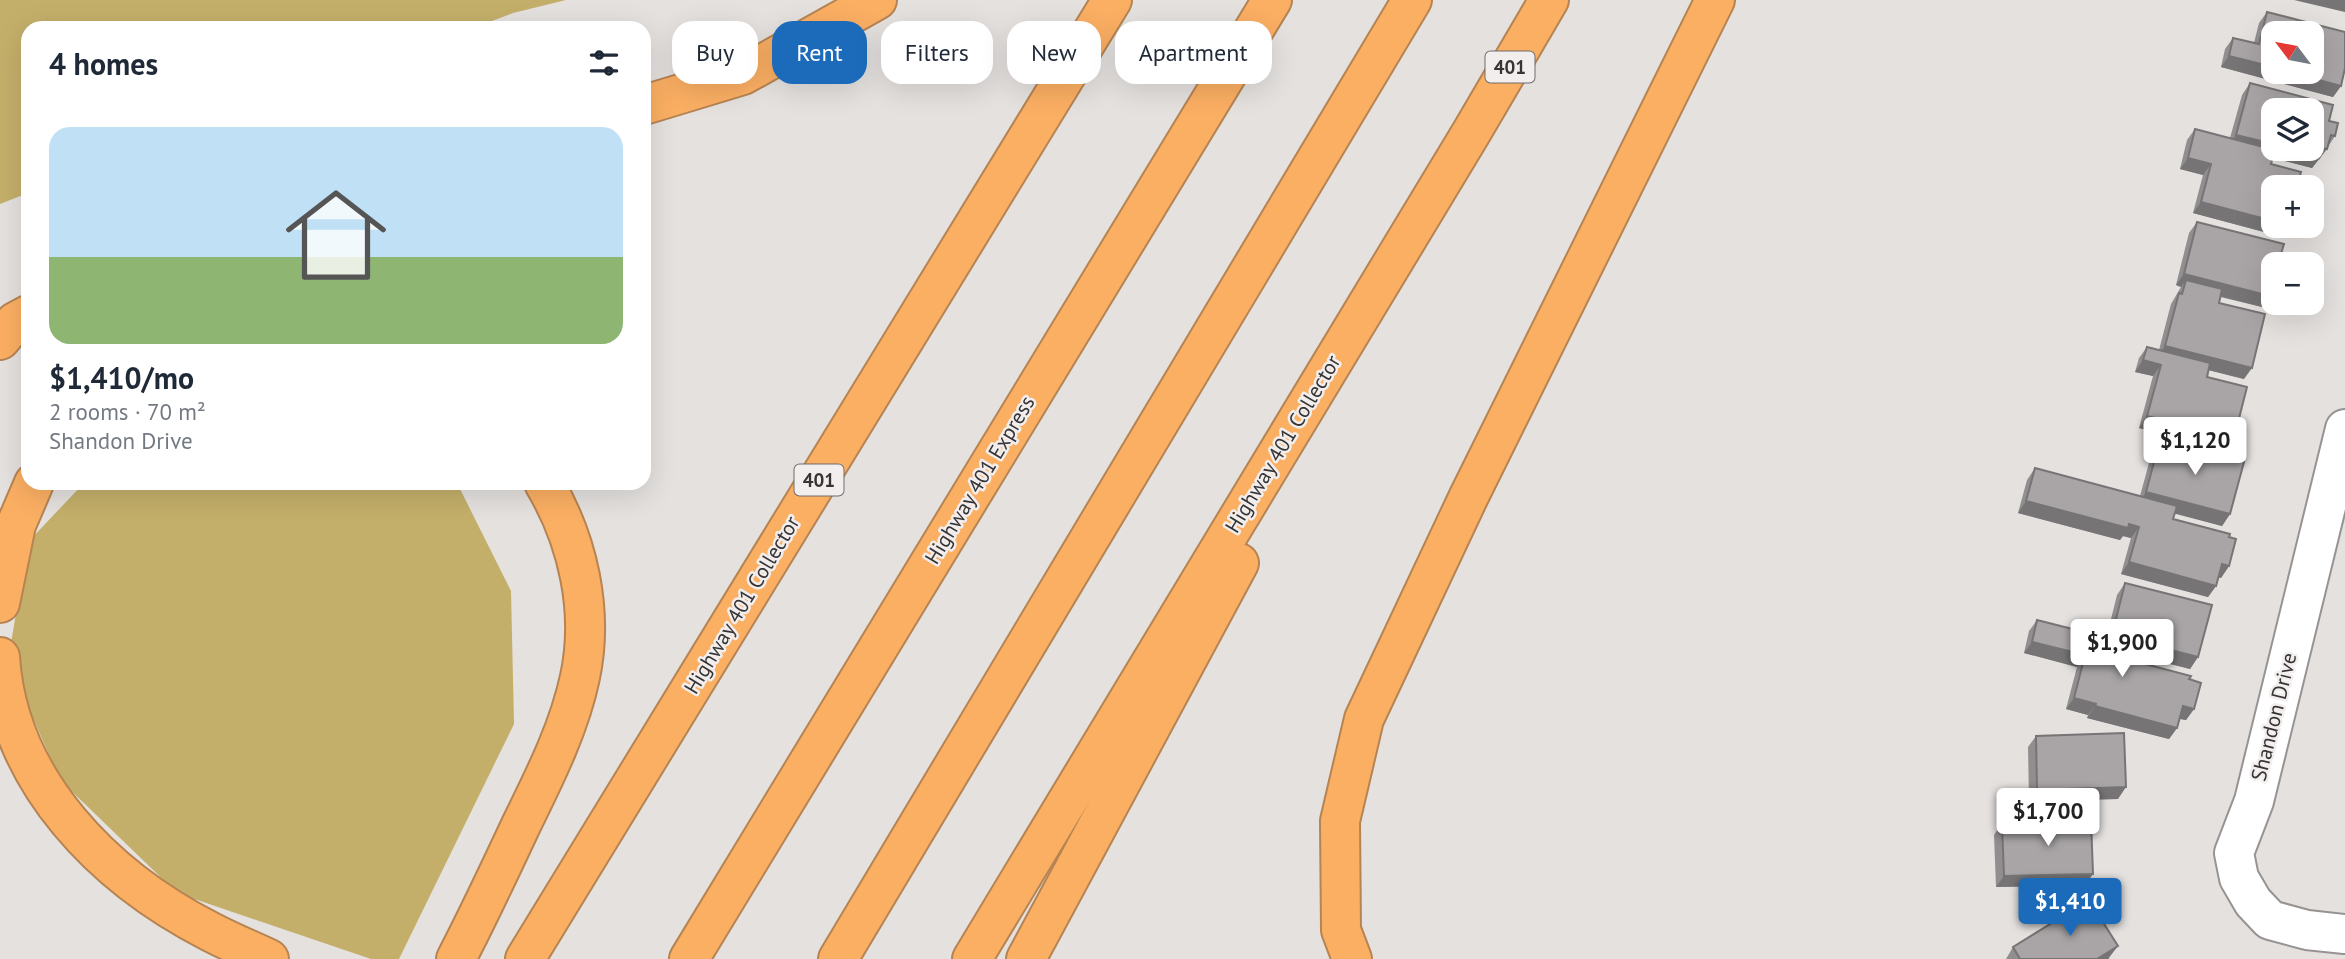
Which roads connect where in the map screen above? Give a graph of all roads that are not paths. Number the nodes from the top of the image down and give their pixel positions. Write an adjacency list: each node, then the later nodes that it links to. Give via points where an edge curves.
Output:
1 (877, 0): 7 (highway, via 743,75)
2 (1112, 0): 19 (highway, Highway 401 Collector / 401)
3 (1272, 0): 20 (highway, Highway 401 Express)
4 (1412, 0): 21 (highway)
5 (1549, 0): 8 (highway, Highway 401 Collector / 401)
6 (1715, 0): 24 (highway, via 1364,719 1340,821 1341,930)
7 (651, 103)
8 (1471, 133): 22 (highway, Highway 401 Collector / 401); 23 (highway)
9 (21, 319): 10 (highway)
10 (0, 340)
11 (2345, 429): 16 (street, Shandon Drive, via 2254,802 2234,853 2239,878 2270,920)
12 (31, 490): 14 (highway, via 16,524)
13 (548, 490): 18 (highway, via 581,573 585,624 580,676 566,726 542,783)
14 (0, 603)
15 (0, 657): 17 (highway, via 13,724 33,772 65,817 102,857 146,892 209,931)
16 (2345, 934)
17 (269, 959)
18 (456, 959)
19 (526, 959)
20 (689, 959)
21 (838, 959)
22 (972, 959)
23 (1026, 959)
24 (1352, 959)

